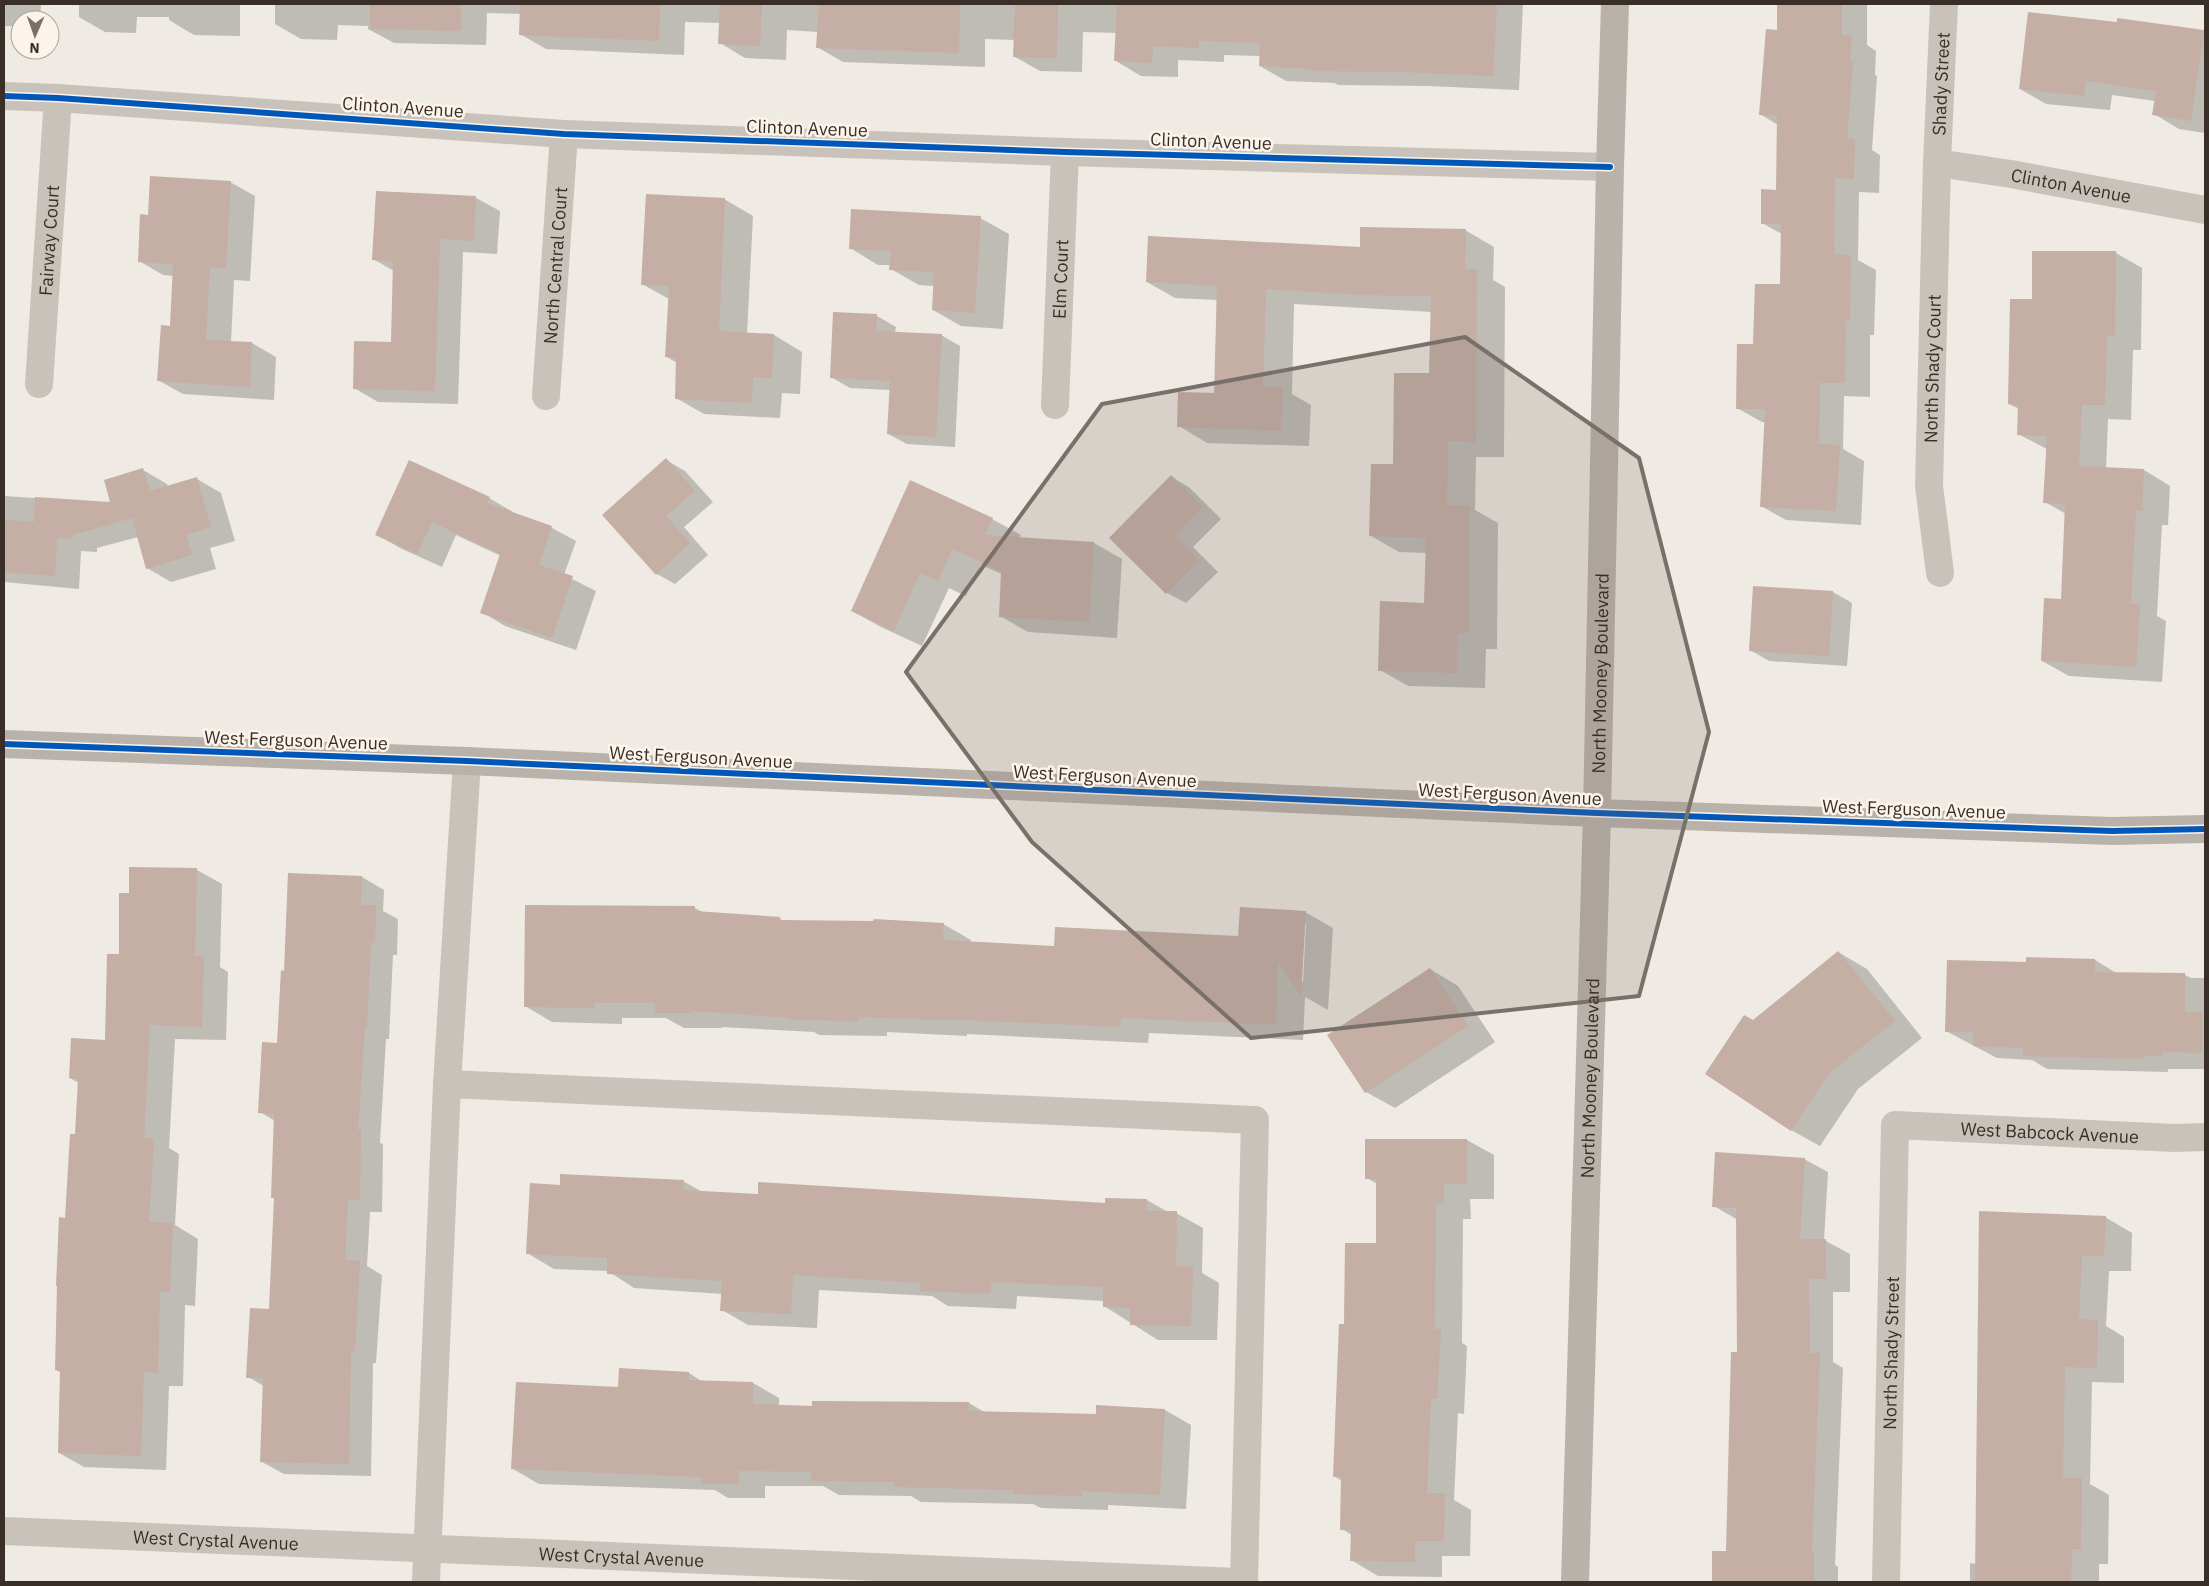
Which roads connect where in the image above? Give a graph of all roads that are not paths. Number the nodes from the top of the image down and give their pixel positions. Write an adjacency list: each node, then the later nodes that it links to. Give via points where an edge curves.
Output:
1 (1615, 4): 8 (street, North Mooney Boulevard)
2 (1944, 4): 7 (street, Shady Street)
3 (4, 96): 4 (street, Clinton Avenue)
4 (58, 98): 5 (street, Clinton Avenue); 10 (street, Fairway Court)
5 (564, 134): 6 (street, Clinton Avenue); 11 (street, North Central Court)
6 (1064, 152): 8 (street, Clinton Avenue); 12 (street, Elm Court)
7 (1937, 163): 9 (street, Clinton Avenue); 13 (street, North Shady Court, via 1929,486)
8 (1610, 167): 16 (street, North Mooney Boulevard)
9 (2205, 210)
10 (40, 384)
11 (546, 396)
12 (1055, 405)
13 (1940, 573)
14 (4, 744): 15 (street, West Ferguson Avenue)
15 (466, 761): 16 (street, West Ferguson Avenue); 18 (street)
16 (1597, 813): 17 (street, West Ferguson Avenue, via 2102,830); 26 (street, North Mooney Boulevard)
17 (2205, 829)
18 (447, 1084): 22 (street); 25 (street, via 1255,1120)
19 (1895, 1125): 20 (street, West Babcock Avenue); 27 (street, North Shady Street)
20 (2205, 1137)
21 (4, 1531): 22 (street, West Crystal Avenue)
22 (426, 1548): 23 (street); 24 (street, West Crystal Avenue)
23 (426, 1582)
24 (1238, 1582)
25 (1244, 1582)
26 (1574, 1582)
27 (1886, 1582)

